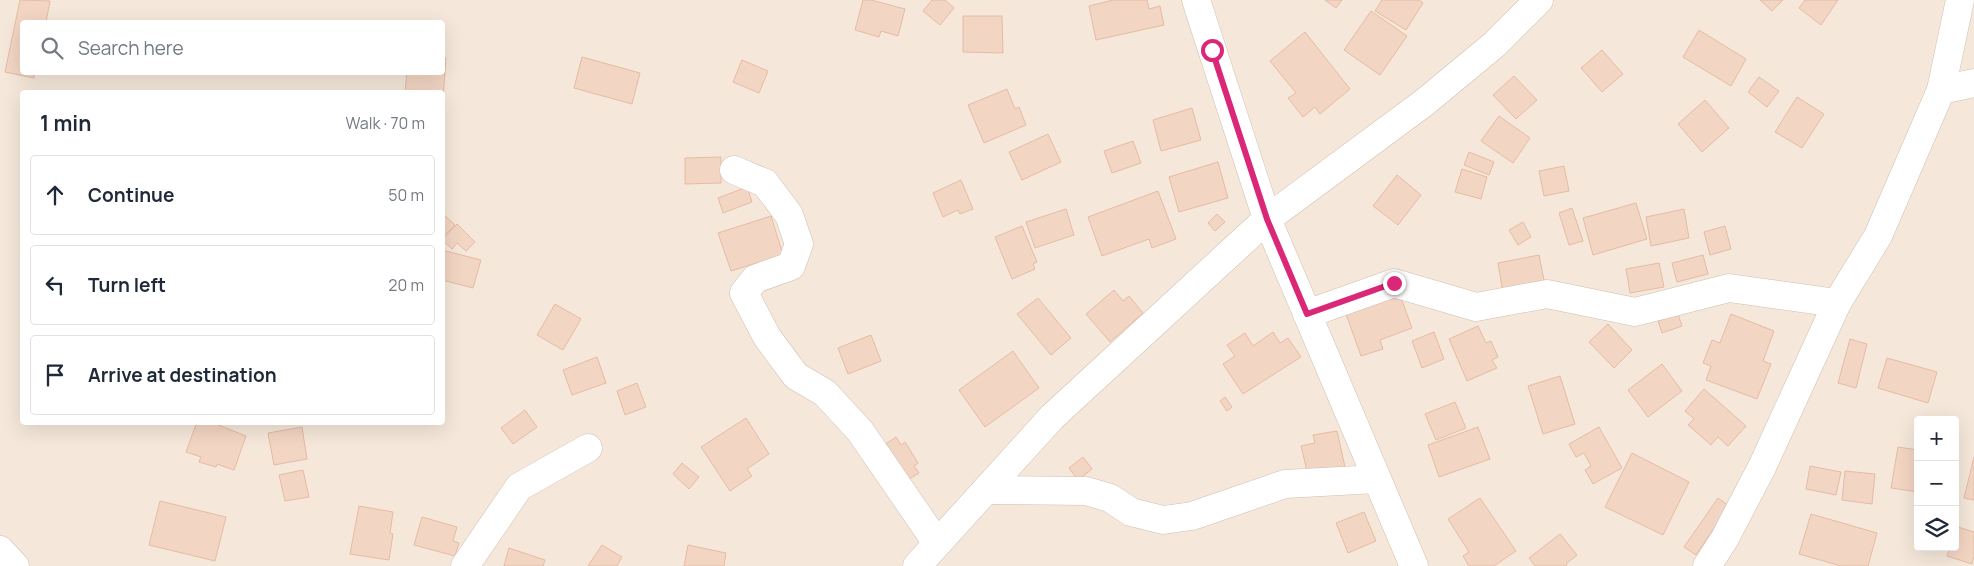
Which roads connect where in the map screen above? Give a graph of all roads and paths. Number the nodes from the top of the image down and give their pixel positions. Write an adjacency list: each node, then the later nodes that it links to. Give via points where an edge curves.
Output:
1 (1196, 0): 7 (street)
2 (1539, 0): 7 (street, via 1495,44 1425,102)
3 (1960, 0): 5 (street)
4 (1974, 83): 5 (street)
5 (1941, 90): 8 (street, via 1878,236)
6 (734, 170): 13 (street, via 765,183 789,215 800,244 791,266 754,279 744,293 767,336 796,376 826,393 860,431)
7 (1267, 219): 9 (street); 12 (street, via 1052,417)
8 (1837, 302): 9 (street, via 1729,288 1635,312 1547,294 1476,307 1394,283); 19 (street, via 1764,465)
9 (1307, 314): 11 (street)
10 (588, 448): 16 (street, via 519,487)
11 (1377, 479): 12 (street, via 1286,484 1192,516 1163,520 1131,512 1110,498 1086,491); 18 (street)
12 (986, 490): 13 (street)
13 (937, 543): 17 (street)
14 (0, 550): 15 (street)
15 (15, 566)
16 (465, 566)
17 (917, 566)
18 (1414, 566)
19 (1707, 566)

